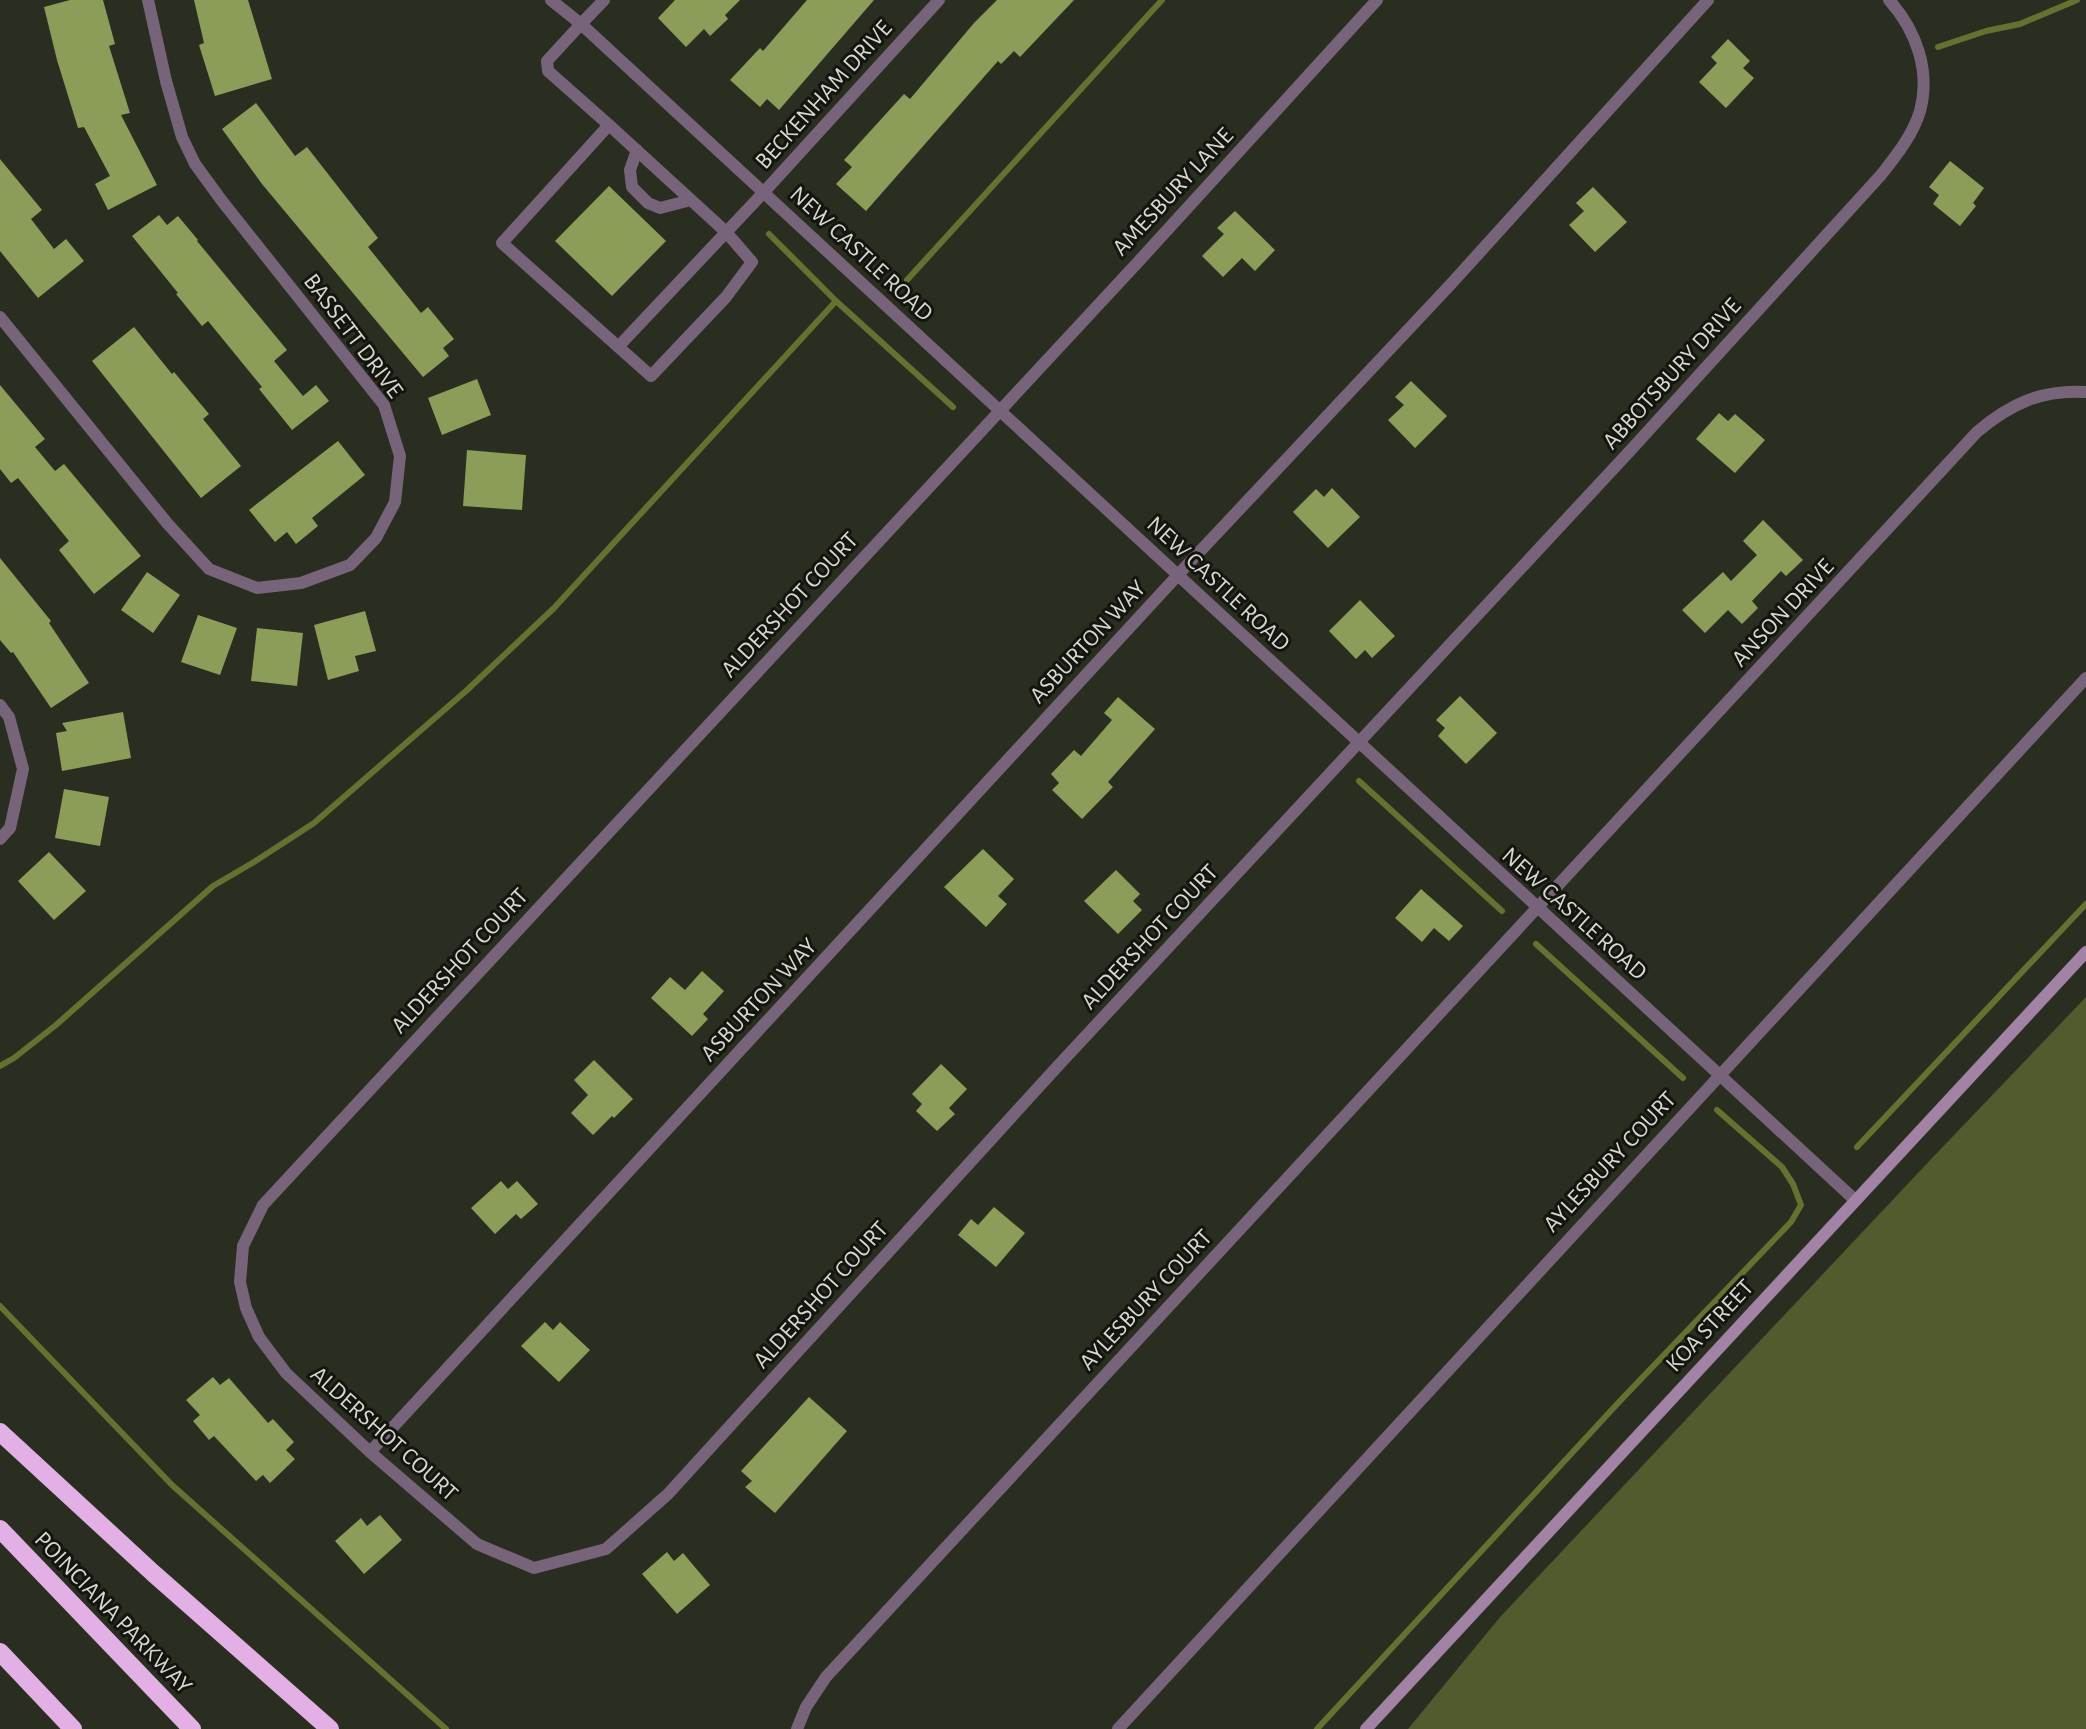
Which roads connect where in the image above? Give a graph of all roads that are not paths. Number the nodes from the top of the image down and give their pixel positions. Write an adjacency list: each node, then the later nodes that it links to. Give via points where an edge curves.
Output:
1 (148, 0): 14 (street, BASSETT DRIVE, via 178,126 195,164 384,405 400,456 395,502 376,538 350,565 301,583 257,588 208,569)
2 (551, 0): 8 (street, NEW CASTLE ROAD)
3 (604, 0): 8 (street)
4 (939, 0): 11 (street, BECKENHAM DRIVE)
5 (1377, 0): 17 (street, AMESBURY LANE)
6 (1708, 0): 18 (street, via 1443,293)
7 (1889, 0): 21 (street, ABBOTSBURY DRIVE, via 1915,39 1922,65 1920,112 1904,145 1629,452)
8 (581, 24): 9 (street, via 548,61 548,71); 11 (street, NEW CASTLE ROAD)
9 (609, 125): 10 (street); 15 (street, via 502,243)
10 (637, 150): 12 (street); 12 (street, via 630,170 632,187 648,203 660,208)
11 (764, 192): 13 (street, BECKENHAM DRIVE); 17 (street, NEW CASTLE ROAD)
12 (691, 200): 13 (street)
13 (726, 232): 15 (street, BECKENHAM DRIVE); 15 (street, via 752,262 726,297 651,376)
14 (0, 316)
15 (618, 346)
16 (2086, 392): 23 (street, ANSON DRIVE, via 2059,392 2024,401 1977,432)
17 (999, 411): 18 (street, NEW CASTLE ROAD); 28 (street, ALDERSHOT COURT, via 263,1204 243,1246 240,1282 246,1308 259,1337 286,1373)
18 (1179, 575): 21 (street, NEW CASTLE ROAD); 28 (street, ASBURTON WAY)
19 (2086, 678): 25 (street)
20 (0, 705): 22 (street, via 9,717 23,769 10,828)
21 (1358, 743): 23 (street, NEW CASTLE ROAD); 28 (street, ALDERSHOT COURT, via 668,1494 606,1549 534,1568 477,1544)
22 (0, 839)
23 (1537, 909): 25 (street, NEW CASTLE ROAD); 34 (street, AYLESBURY COURT, via 826,1677)
24 (2086, 952): 26 (main road, KOA STREET)
25 (1720, 1075): 26 (street, NEW CASTLE ROAD); 35 (street, AYLESBURY COURT)
26 (1855, 1200): 36 (main road, KOA STREET)
27 (0, 1432): 33 (highway)
28 (370, 1452)
29 (0, 1529): 32 (highway, POINCIANA PARKWAY)
30 (0, 1652): 31 (highway)
31 (73, 1729)
32 (192, 1729)
33 (330, 1729)
34 (797, 1729)
35 (1118, 1729)
36 (1366, 1729)

